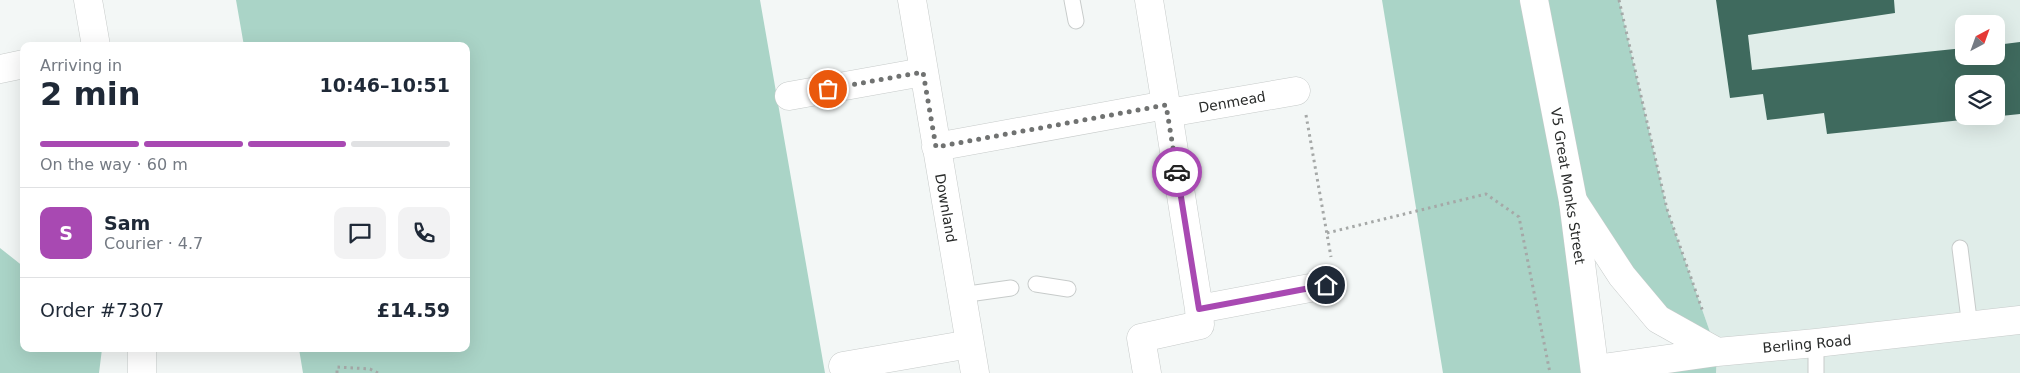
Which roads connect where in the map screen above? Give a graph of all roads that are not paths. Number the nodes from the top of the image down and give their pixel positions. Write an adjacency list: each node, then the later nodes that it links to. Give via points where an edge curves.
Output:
1 (88, 0): 7 (street)
2 (912, 0): 10 (street, Downland)
3 (1072, 0): 6 (lane)
4 (1149, 0): 13 (street)
5 (1534, 0): 15 (street, V5 Great Monks Street)
6 (1076, 21)
7 (95, 42)
8 (20, 65): 9 (street)
9 (0, 69)
10 (923, 72): 12 (street); 14 (street, Downland)
11 (1296, 91): 13 (street, Denmead)
12 (790, 96)
13 (1167, 109): 14 (street, Denmead); 22 (street)
14 (936, 147): 21 (street, Downland)
15 (1572, 201): 28 (street, via 1622,276 1658,319); 30 (street, V5 Great Monks Street)
16 (1960, 248): 24 (lane)
17 (1036, 284): 20 (lane)
18 (1326, 285): 22 (street)
19 (1011, 288): 21 (lane)
20 (1068, 289)
21 (961, 295): 25 (street, Downland)
22 (1199, 309): 33 (street, via 1200,325 1140,338)
23 (2020, 320): 24 (street, Berling Road)
24 (1970, 327): 26 (street, Berling Road)
25 (970, 344): 29 (street); 32 (street, Downland)
26 (1816, 344): 28 (street, Berling Road); 34 (lane)
27 (142, 352): 31 (street)
28 (1717, 352): 30 (street, Berling Road)
29 (843, 366)
30 (1595, 371)
31 (142, 373)
32 (974, 373)
33 (1147, 373)
34 (1816, 373)

